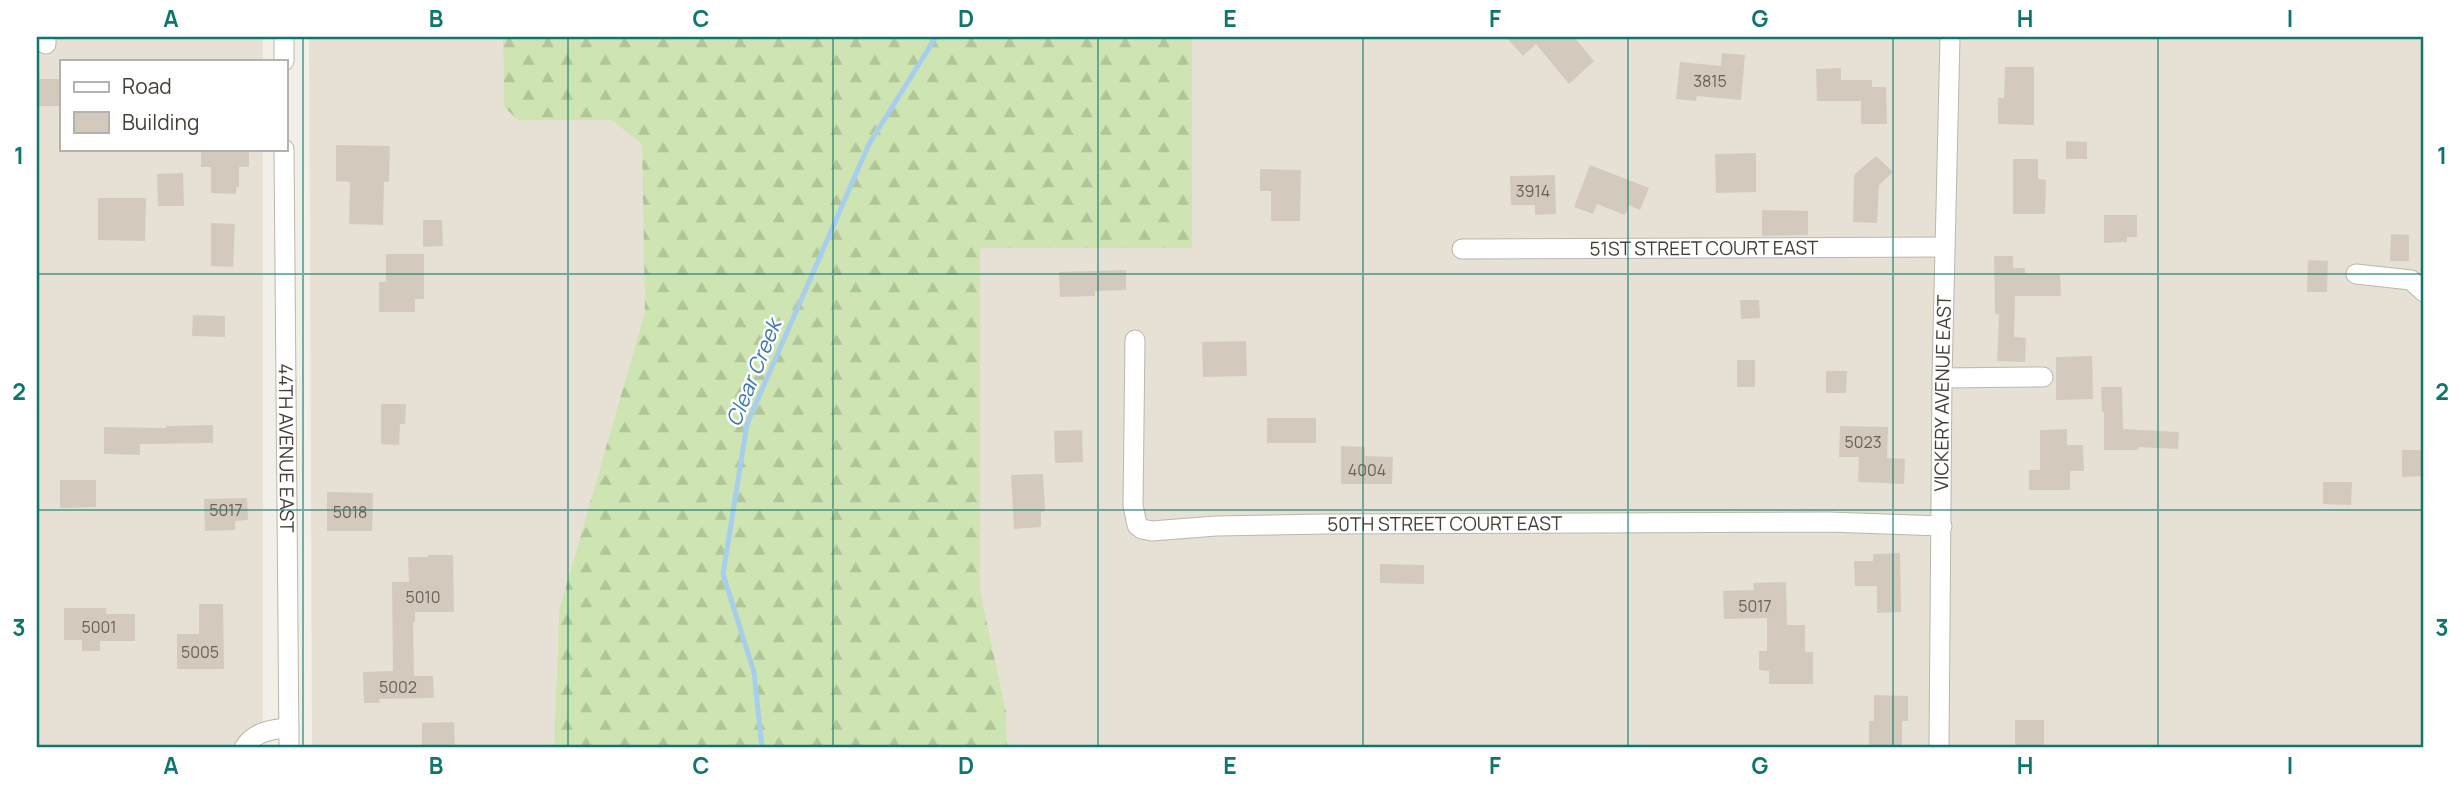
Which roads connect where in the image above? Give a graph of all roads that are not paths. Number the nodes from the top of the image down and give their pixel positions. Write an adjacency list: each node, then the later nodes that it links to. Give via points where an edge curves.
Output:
1 (284, 37): 3 (street)
2 (1950, 37): 5 (street, VICKERY AVENUE EAST)
3 (284, 60)
4 (284, 150): 13 (street, 44TH AVENUE EAST)
5 (1945, 247): 6 (street, 51ST STREET COURT EAST); 11 (street, VICKERY AVENUE EAST)
6 (1462, 250)
7 (2356, 274): 8 (street, via 2411,280)
8 (2424, 292)
9 (1135, 340): 12 (street, 50TH STREET COURT EAST, via 1132,505 1135,522 1145,530 1327,524 1828,522)
10 (2043, 377): 11 (street)
11 (1942, 378): 12 (street, VICKERY AVENUE EAST)
12 (1942, 526): 16 (street, VICKERY AVENUE EAST)
13 (289, 728): 14 (street, via 269,729); 15 (street, 44TH AVENUE EAST)
14 (244, 748)
15 (289, 748)
16 (1939, 748)

